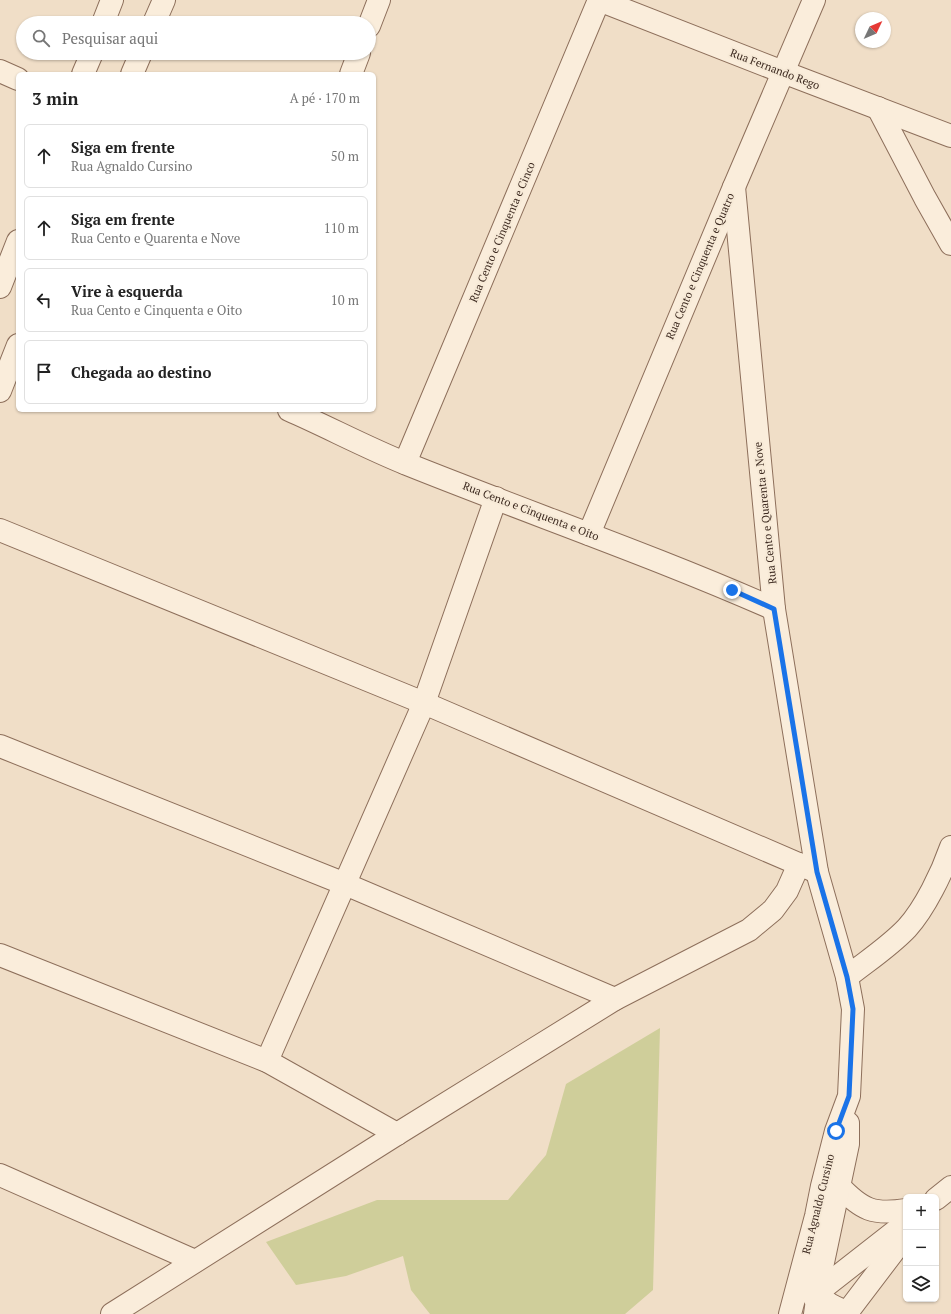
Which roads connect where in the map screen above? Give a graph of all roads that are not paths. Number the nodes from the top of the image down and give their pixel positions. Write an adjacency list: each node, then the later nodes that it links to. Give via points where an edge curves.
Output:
1 (112, 0): 6 (street)
2 (164, 0): 7 (street)
3 (379, 0): 8 (street)
4 (599, 0): 16 (street, Rua Fernando Rego); 27 (street, Rua Cento e Cinquenta e Cinco)
5 (814, 0): 16 (street, Rua Cento e Cinquenta e Quatro)
6 (106, 16)
7 (157, 16)
8 (373, 16)
9 (89, 60): 13 (street)
10 (138, 60): 14 (street)
11 (356, 60): 15 (street)
12 (0, 71): 17 (street)
13 (84, 72)
14 (133, 72)
15 (351, 72)
16 (783, 72): 18 (street, Rua Fernando Rego); 20 (street, Rua Cento e Cinquenta e Quatro)
17 (16, 78)
18 (878, 108): 19 (street, Rua Fernando Rego); 21 (street, via 924,198)
19 (951, 136)
20 (734, 187): 30 (street, Rua Cento e Cinquenta e Quatro); 31 (street, Rua Cento e Quarenta e Nove)
21 (951, 244)
22 (16, 246): 23 (street)
23 (0, 287)
24 (16, 350): 25 (street)
25 (0, 391)
26 (292, 412): 27 (street, Rua Cento e Cinquenta e Oito)
27 (405, 463): 28 (street, Rua Cento e Cinquenta e Oito)
28 (496, 498): 30 (street, Rua Cento e Cinquenta e Oito); 32 (street)
29 (0, 530): 32 (street)
30 (589, 534): 31 (street, Rua Cento e Cinquenta e Oito)
31 (774, 609): 35 (street, Rua Cento e Quarenta e Nove)
32 (424, 703): 35 (street); 36 (street)
33 (0, 746): 36 (street)
34 (951, 847): 38 (street, via 928,899 907,928)
35 (808, 868): 38 (street, Rua Cento e Quarenta e Nove); 39 (street, via 773,910 749,930)
36 (345, 884): 39 (street); 40 (street)
37 (0, 955): 40 (street)
38 (847, 977): 41 (street, Rua Agnaldo Cursino, via 853,1009)
39 (615, 999): 42 (street)
40 (267, 1061): 42 (street)
41 (849, 1096): 44 (street, via 848,1144); 48 (street, Rua Agnaldo Cursino, via 836,1131)
42 (397, 1134): 51 (street)
43 (0, 1175): 51 (street)
44 (839, 1186): 47 (street, via 858,1204 872,1211); 52 (street)
45 (951, 1187): 46 (street)
46 (939, 1197)
47 (903, 1210)
48 (816, 1216): 52 (street); 55 (street, Rua Agnaldo Cursino)
49 (903, 1225): 52 (street)
50 (903, 1239): 53 (street)
51 (195, 1261): 54 (street)
52 (819, 1291): 53 (street, via 828,1303); 56 (street); 57 (street)
53 (847, 1313)
54 (112, 1314)
55 (790, 1314)
56 (801, 1314)
57 (815, 1314)

